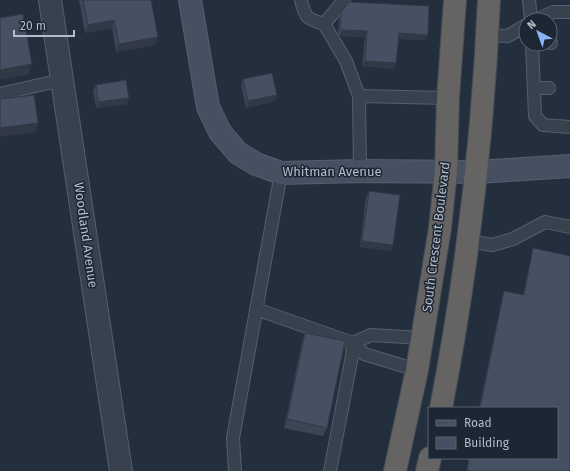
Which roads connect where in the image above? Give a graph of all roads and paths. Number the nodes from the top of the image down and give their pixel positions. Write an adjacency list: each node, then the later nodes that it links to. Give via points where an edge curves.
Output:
1 (50, 0): 15 (street, Woodland Avenue)
2 (190, 0): 26 (main road, Whitman Avenue, via 208,107 220,132 238,153 256,164)
3 (301, 0): 11 (lane, via 304,14 309,19)
4 (344, 0): 11 (lane)
5 (455, 0): 20 (highway, South Crescent Boulevard)
6 (489, 0): 13 (highway)
7 (528, 0): 8 (lane)
8 (530, 12)
9 (558, 12): 10 (lane)
10 (570, 12)
11 (324, 24): 19 (lane, via 346,61)
12 (518, 30): 13 (lane, via 508,36)
13 (487, 35): 25 (highway)
14 (532, 52): 16 (lane)
15 (62, 80): 18 (lane); 35 (street, Woodland Avenue)
16 (534, 88): 17 (lane); 21 (lane, via 535,116 543,125)
17 (549, 88)
18 (0, 94)
19 (359, 96): 20 (lane); 23 (lane)
20 (448, 98): 24 (highway, South Crescent Boulevard)
21 (570, 127)
22 (570, 166): 25 (main road, Whitman Avenue)
23 (360, 171): 24 (main road, Whitman Avenue); 26 (main road, Whitman Avenue)
24 (446, 171): 25 (main road, Whitman Avenue); 30 (highway, South Crescent Boulevard, via 440,228)
25 (477, 172): 28 (highway)
26 (281, 173): 29 (lane)
27 (570, 227): 28 (lane, via 545,222 513,239 492,245)
28 (469, 241): 33 (highway)
29 (256, 309): 31 (lane); 36 (lane, via 233,438)
30 (422, 338): 31 (lane, via 371,335); 32 (highway, South Crescent Boulevard)
31 (352, 343): 32 (lane, via 364,354); 37 (lane, via 352,356)
32 (417, 370): 38 (highway, South Crescent Boulevard)
33 (441, 407)
34 (430, 459): 39 (highway)
35 (121, 471)
36 (235, 471)
37 (330, 471)
38 (395, 471)
39 (427, 471)

